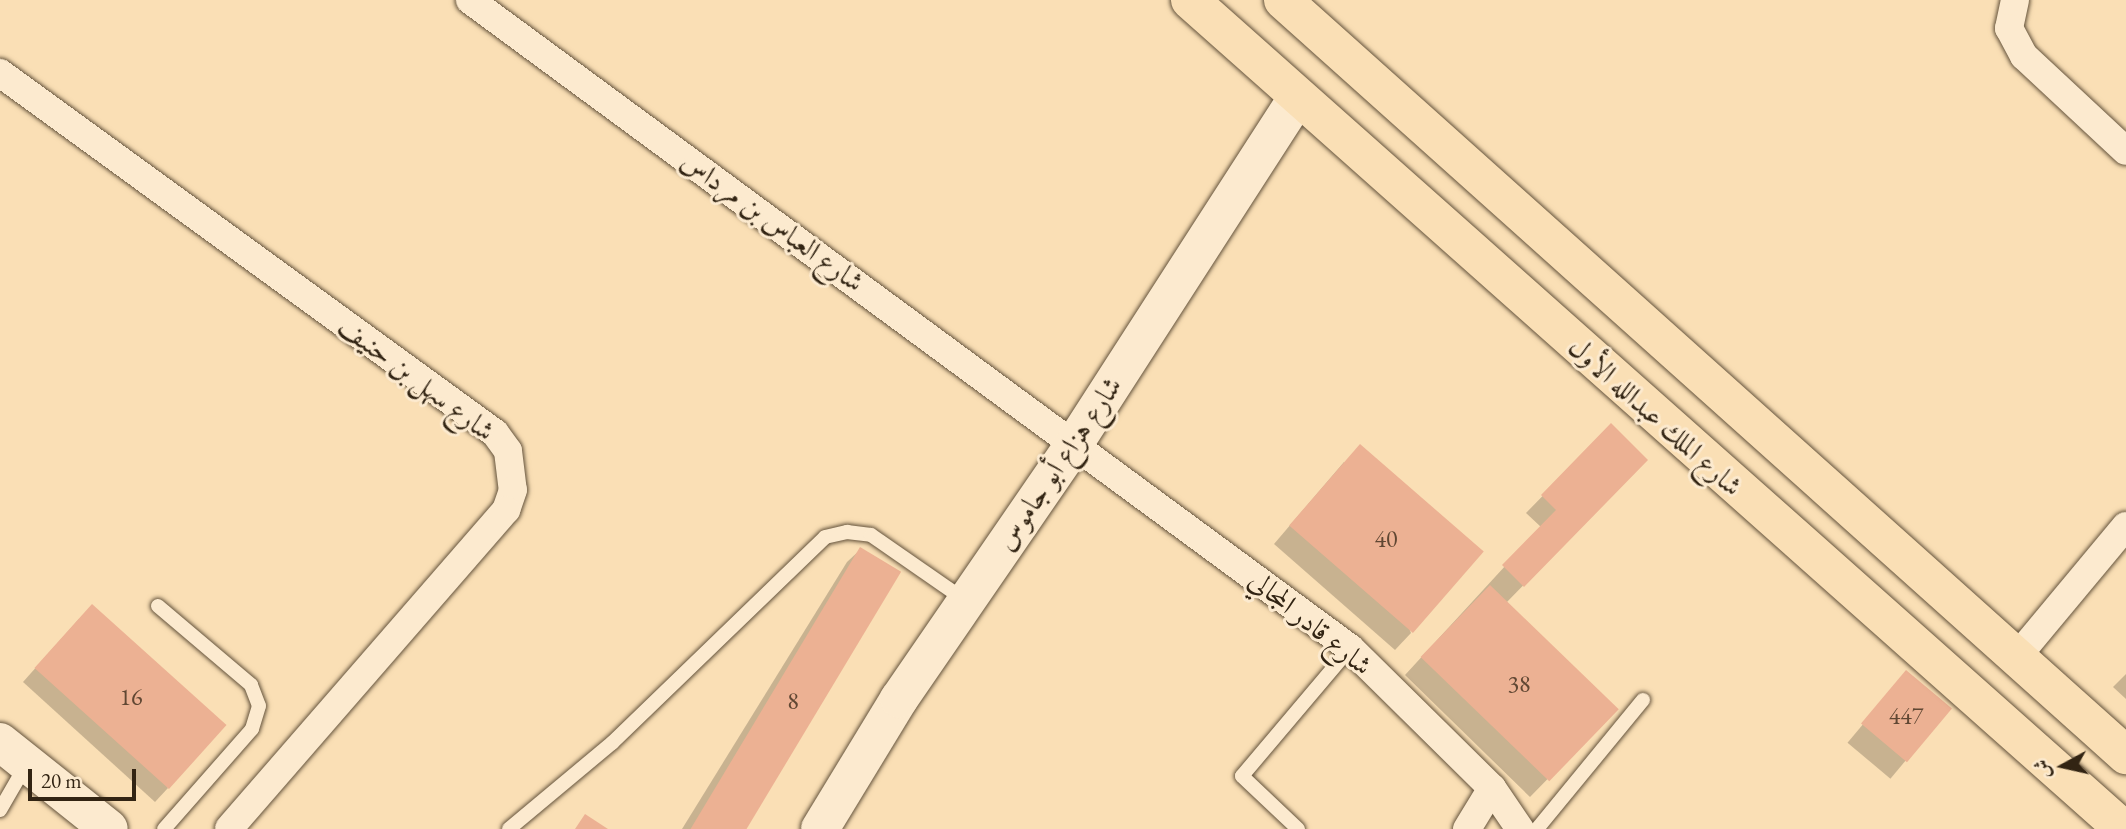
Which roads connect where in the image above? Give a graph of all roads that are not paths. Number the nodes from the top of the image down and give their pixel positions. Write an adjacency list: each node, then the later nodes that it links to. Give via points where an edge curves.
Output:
1 (470, 0): 8 (street, شارع العباس بن مرداس)
2 (1190, 0): 6 (main road, شارع الملك عبدالله الأول)
3 (1283, 0): 13 (main road, شارع الملك عبدالله الأول)
4 (2015, 0): 7 (street, via 2009,28 2024,56)
5 (0, 73): 21 (street, شارع سهل بن حنيف, via 495,433 508,451 513,490 506,510)
6 (1298, 97): 8 (street, شارع هزاع أبو جاموس); 28 (main road, شارع الملك عبدالله الأول)
7 (2126, 151)
8 (1076, 442): 10 (street, شارع هزاع أبو جاموس); 12 (street, شارع قادر المجالي)
9 (2126, 526): 13 (street)
10 (965, 600): 22 (lane, via 871,535 847,532 825,537 612,743); 23 (street, شارع هزاع أبو جاموس)
11 (158, 607): 20 (lane, via 251,685 259,706 252,729)
12 (1350, 648): 17 (street, شارع قادر المجالي); 24 (lane, via 1242,776)
13 (2015, 659): 16 (main road, شارع الملك عبدالله الأول)
14 (1643, 700): 27 (lane)
15 (14, 753): 18 (lane); 19 (street)
16 (2126, 755)
17 (1492, 788): 25 (street); 26 (street, شارع قادر المجالي)
18 (0, 810)
19 (109, 829)
20 (164, 829)
21 (229, 829)
22 (509, 829)
23 (820, 829)
24 (1298, 829)
25 (1466, 829)
26 (1520, 829)
27 (1537, 829)
28 (2123, 829)

